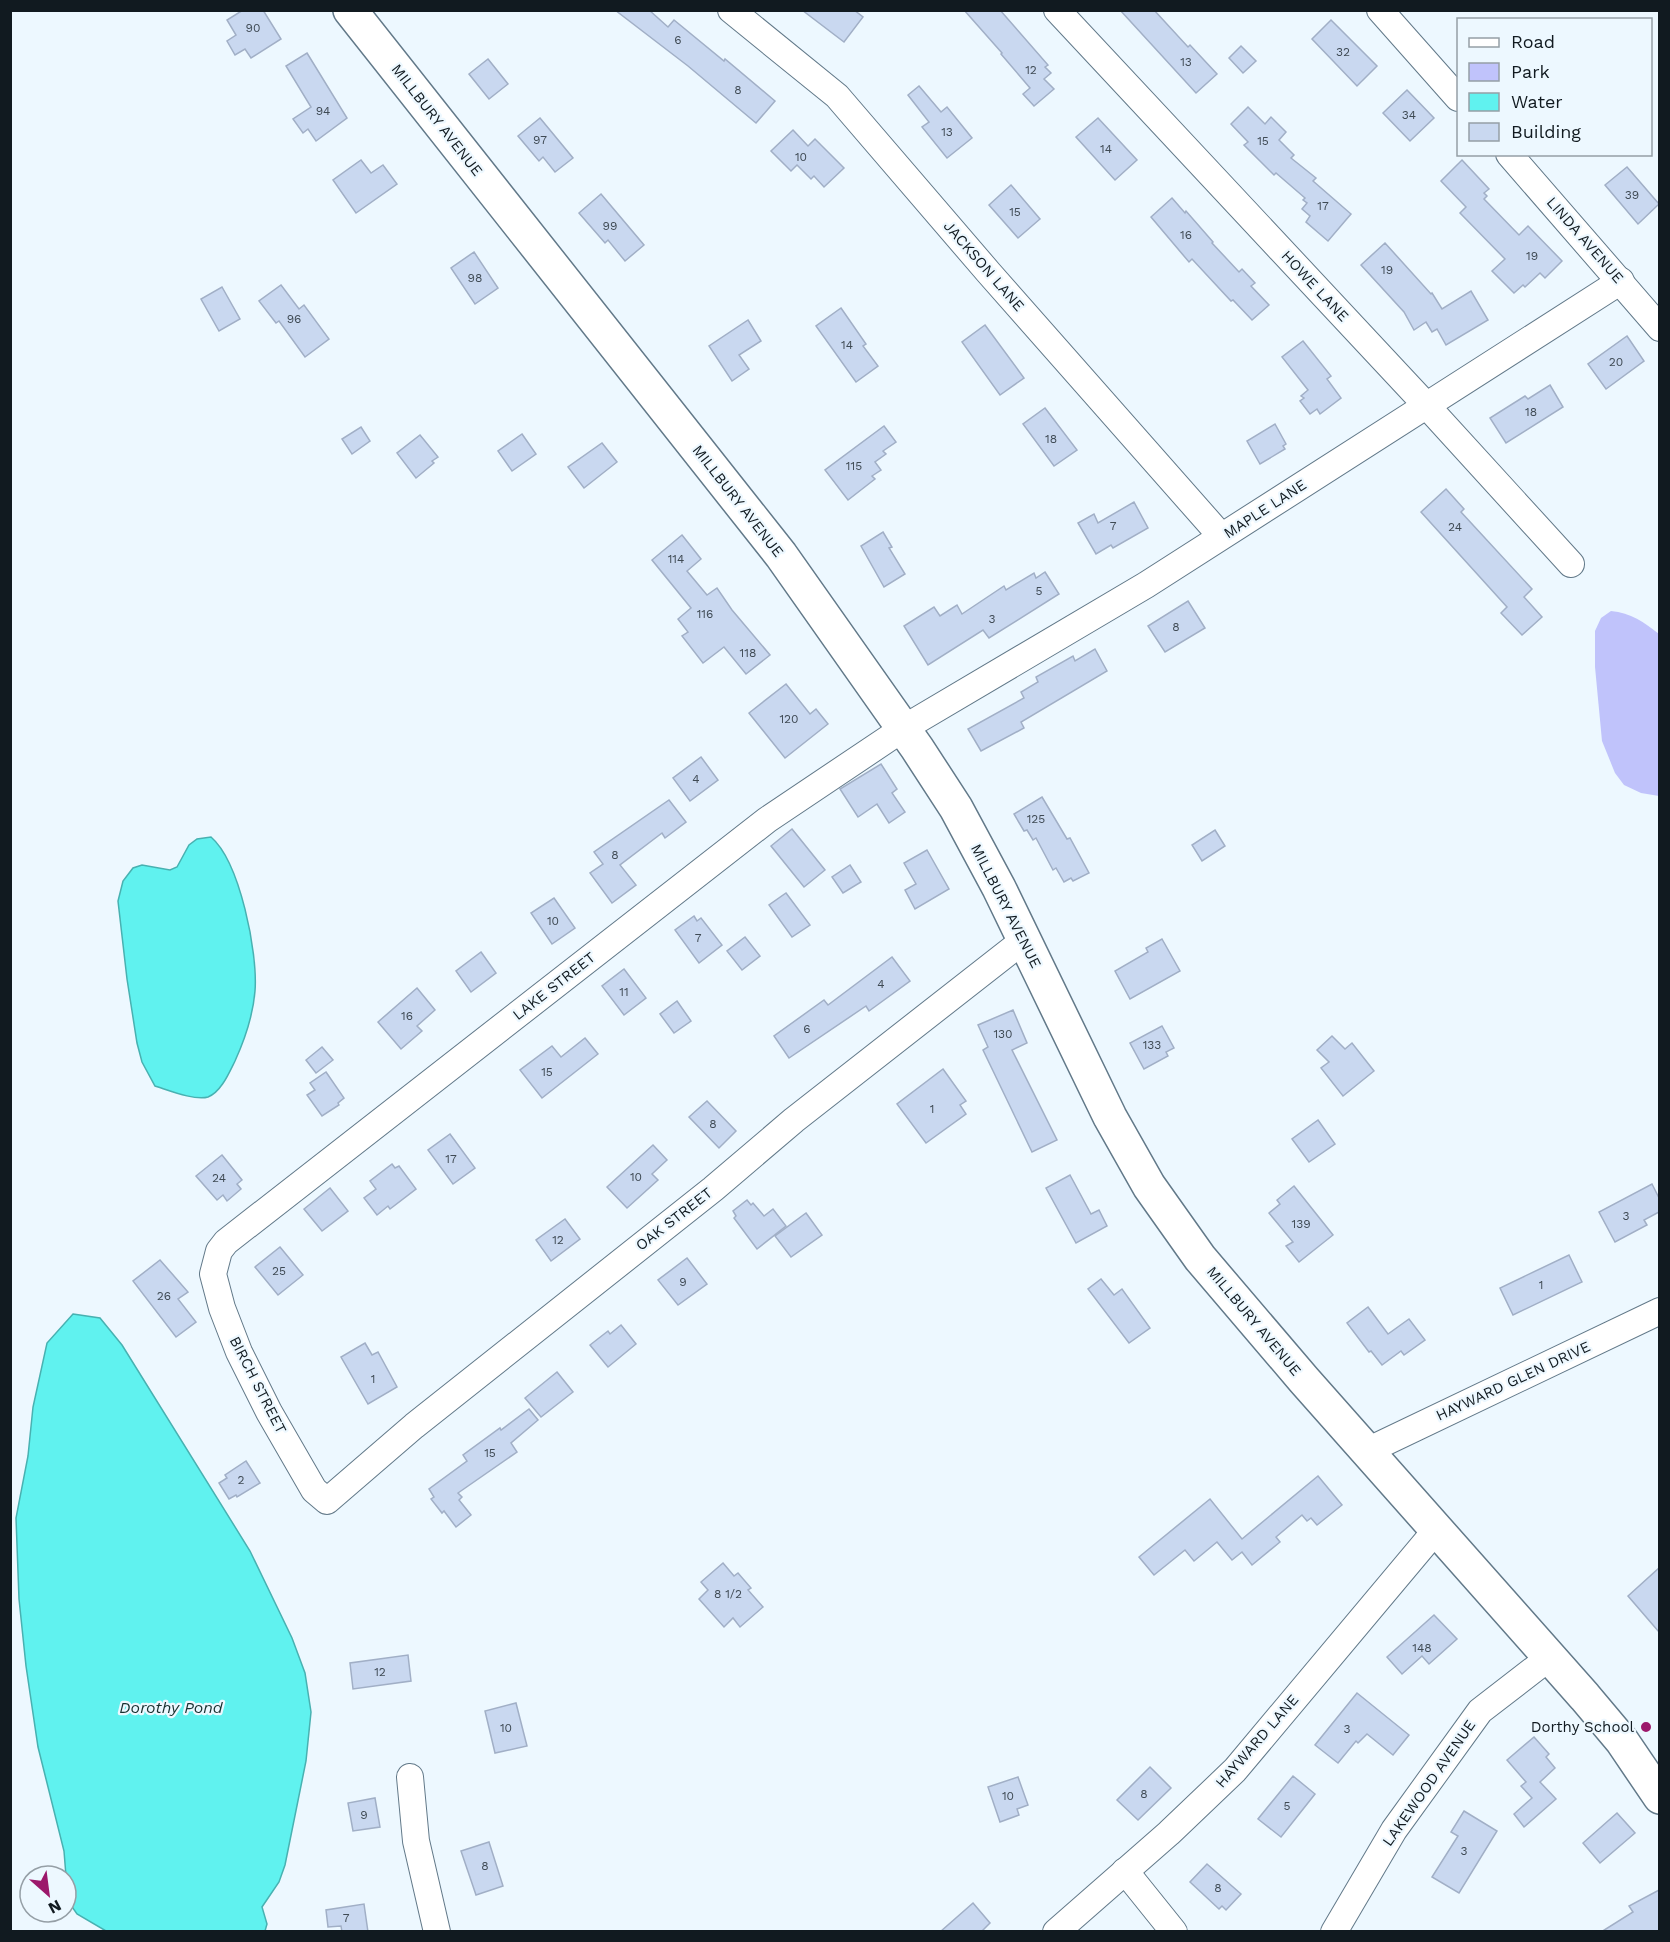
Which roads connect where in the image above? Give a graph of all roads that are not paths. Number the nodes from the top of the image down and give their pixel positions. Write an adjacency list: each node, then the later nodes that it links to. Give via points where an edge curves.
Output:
1 (350, 10): 12 (main road, MILLBURY AVENUE, via 781,555)
2 (731, 10): 10 (street, JACKSON LANE, via 837,96)
3 (1057, 10): 9 (street, HOWE LANE)
4 (1380, 10): 5 (street)
5 (1457, 97)
6 (1511, 156): 7 (street, LINDA AVENUE)
7 (1621, 281): 8 (street, LINDA AVENUE); 9 (street, MAPLE LANE)
8 (1659, 328)
9 (1426, 405): 10 (street, MAPLE LANE); 11 (street, HOWE LANE)
10 (1221, 536): 12 (street, MAPLE LANE, via 1146,585)
11 (1571, 564)
12 (904, 728): 13 (main road, MILLBURY AVENUE, via 956,808); 14 (street, LAKE STREET, via 767,820 238,1231)
13 (1024, 940): 16 (main road, MILLBURY AVENUE, via 1084,1066 1149,1186 1200,1258); 17 (street, OAK STREET, via 794,1120 414,1426)
14 (216, 1257): 17 (street, BIRCH STREET, via 216,1287 239,1352 314,1490)
15 (1659, 1311): 16 (street, HAYWARD GLEN DRIVE)
16 (1367, 1451): 18 (main road, MILLBURY AVENUE)
17 (327, 1501)
18 (1437, 1529): 19 (main road, MILLBURY AVENUE); 22 (street, HAYWARD LANE, via 1235,1770)
19 (1550, 1657): 21 (main road, MILLBURY AVENUE, via 1622,1741); 26 (street, LAKEWOOD AVENUE, via 1480,1711 1394,1830)
20 (410, 1777): 23 (street, via 416,1841)
21 (1659, 1797)
22 (1125, 1871): 24 (street, HAYWARD LANE); 25 (street)
23 (437, 1932)
24 (1056, 1932)
25 (1174, 1932)
26 (1334, 1932)

